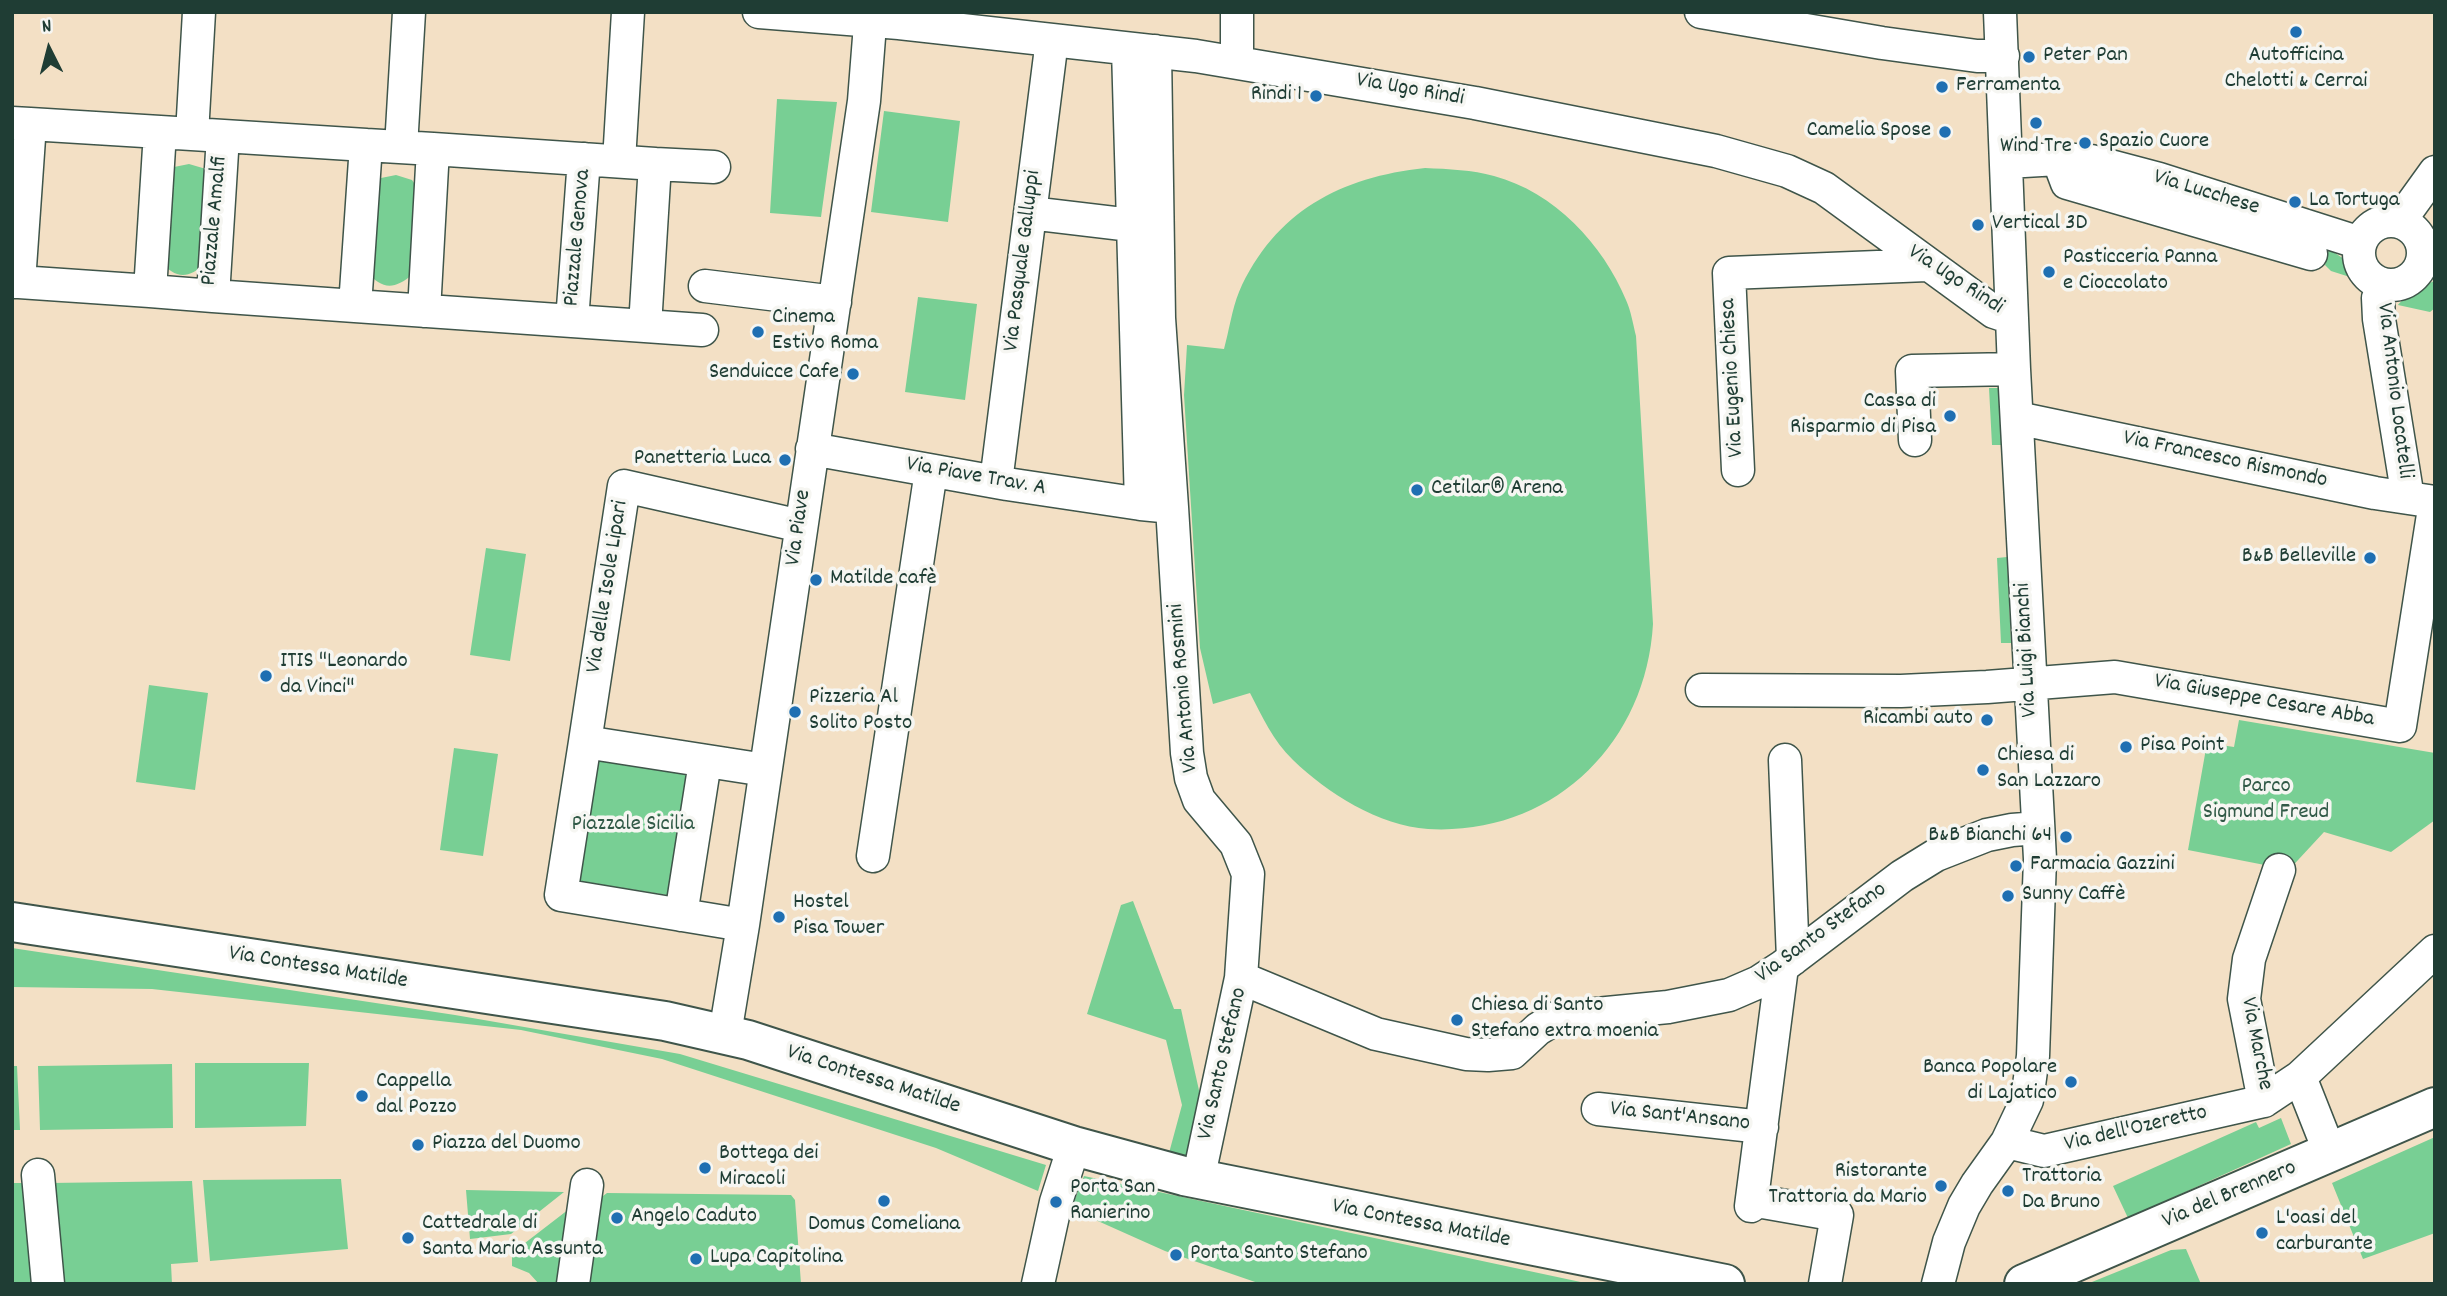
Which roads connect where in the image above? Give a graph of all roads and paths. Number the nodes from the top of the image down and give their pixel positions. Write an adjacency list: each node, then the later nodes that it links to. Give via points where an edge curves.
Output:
1 (199, 12): 15 (street, Piazzale Amalfi)
2 (409, 12): 18 (street)
3 (628, 12): 21 (street, Piazzale Genova)
4 (759, 12): 8 (street, Via Ugo Rindi)
5 (1237, 12): 12 (street)
6 (1701, 12): 11 (street, via 1977,57)
7 (2000, 12): 11 (street, Via Luigi Bianchi)
8 (871, 16): 9 (street, Via Ugo Rindi); 39 (street, Via Piave, via 864,101)
9 (1052, 40): 10 (street, Via Ugo Rindi); 26 (street, Via Pasquale Galluppi)
10 (1141, 50): 12 (street, Via Ugo Rindi); 29 (street); 55 (street, Via Antonio Rosmini)
11 (2003, 56): 22 (street, Via Luigi Bianchi)
12 (1237, 62): 33 (street, Via Ugo Rindi, via 1475,103 1756,161 1824,188)
13 (21, 123): 14 (street, Piazzale Amalfi); 34 (street)
14 (160, 132): 15 (street, Piazzale Amalfi); 37 (street)
15 (192, 134): 16 (street, Piazzale Amalfi)
16 (223, 136): 17 (street); 38 (street, Piazzale Amalfi)
17 (366, 145): 18 (street); 40 (street)
18 (401, 148): 19 (street)
19 (433, 149): 20 (street); 41 (street)
20 (584, 159): 21 (street, Piazzale Genova); 43 (street, Piazzale Genova)
21 (620, 161): 23 (street, Piazzale Genova)
22 (2007, 162): 27 (street, Via Lucchese, via 2091,161); 42 (street, Via Luigi Bianchi)
23 (655, 164): 24 (street, Piazzale Genova); 44 (street)
24 (714, 167)
25 (2435, 172): 28 (street)
26 (1030, 213): 29 (street); 52 (street, Via Pasquale Galluppi)
27 (2235, 218): 30 (street, Via Lucchese); 31 (street)
28 (2399, 222): 30 (street, via 2377,224); 32 (street, via 2416,233)
29 (1131, 225): 54 (street)
30 (2360, 243): 35 (street, via 2359,257 2366,273)
31 (2311, 254)
32 (2429, 260): 35 (street, via 2406,281)
33 (1927, 265): 42 (street, Via Ugo Rindi, via 1994,312); 50 (street, Via Eugenio Chiesa, via 1729,273)
34 (16, 282): 37 (street, Piazzale Amalfi)
35 (2384, 285): 53 (street, Via Antonio Locatelli, via 2378,298 2379,319)
36 (705, 286): 39 (street)
37 (150, 291): 38 (street, Piazzale Amalfi)
38 (213, 296): 40 (street)
39 (835, 302): 49 (street, Via Piave)
40 (355, 306): 41 (street)
41 (424, 310): 43 (street)
42 (2012, 318): 46 (street, Via Luigi Bianchi)
43 (572, 321): 44 (street, Piazzale Genova)
44 (645, 326): 45 (street, Piazzale Genova)
45 (702, 330)
46 (2014, 369): 47 (street, Via Luigi Bianchi); 48 (street, via 1912,371)
47 (2017, 418): 53 (street, Via Francesco Rismondo); 57 (street, Via Luigi Bianchi)
48 (1915, 440)
49 (812, 449): 51 (street, Via Piave Trav. A); 56 (street, Via Piave)
50 (1738, 470)
51 (931, 471): 52 (street, Via Piave Trav. A); 64 (street)
52 (996, 482): 54 (street, Via Piave Trav. A)
53 (2426, 501): 57 (street, Via Giuseppe Cesare Abba, via 2400,726 2115,677)
54 (1141, 504): 55 (street)
55 (1172, 508): 71 (street, Via Antonio Rosmini, via 1191,778 1199,800 1236,844 1248,874)
56 (801, 526): 59 (street, Via delle Isole Lipari, via 624,486); 62 (street, Via Piave)
57 (2029, 684): 58 (street, via 1901,691); 63 (street, Via Luigi Bianchi)
58 (1702, 690)
59 (585, 742): 61 (street); 66 (street, via 561,895)
60 (1785, 760): 70 (street, Via Sant'Ansano)
61 (705, 762): 62 (street); 66 (street)
62 (765, 770): 68 (street, Via Piave)
63 (2038, 828): 70 (street, Via Santo Stefano, via 1987,835 1936,855); 78 (street, Via Luigi Bianchi, via 2034,1056 2027,1100)
64 (873, 856)
65 (2279, 870): 74 (street, Via Marche, via 2249,959 2244,999)
66 (681, 915): 68 (street)
67 (12, 922): 72 (main road, Via Contessa Matilde)
68 (743, 925): 72 (street, Via Piave)
69 (2435, 951): 73 (street, Via Marche)
70 (1787, 963): 71 (street, Via Santo Stefano, via 1759,982 1714,1000 1556,1018 1512,1053 1488,1055 1376,1034); 77 (street, Via Sant'Ansano)
71 (1241, 978): 82 (street, Via Santo Stefano)
72 (725, 1034): 79 (main road, Via Contessa Matilde)
73 (2300, 1077): 74 (street, Via Marche); 80 (street, Via Marche)
74 (2264, 1101): 78 (street, Via dell'Ozeretto, via 2043,1152)
75 (2435, 1107): 80 (main road, Via del Brennero)
76 (1598, 1109): 77 (street, Via Sant'Ansano)
77 (1762, 1127): 88 (street, Via Sant'Ansano, via 1754,1203 1837,1215)
78 (2007, 1142): 89 (street, Via Luigi Bianchi, via 1964,1206)
79 (1074, 1146): 82 (main road, Via Contessa Matilde); 86 (street)
80 (2330, 1153): 90 (main road, Via del Brennero)
81 (38, 1175): 84 (street)
82 (1198, 1180): 87 (main road, Via Contessa Matilde)
83 (587, 1185): 85 (street)
84 (48, 1284)
85 (573, 1284)
86 (1038, 1284)
87 (1725, 1284)
88 (1825, 1284)
89 (1938, 1284)
90 (2024, 1284)

